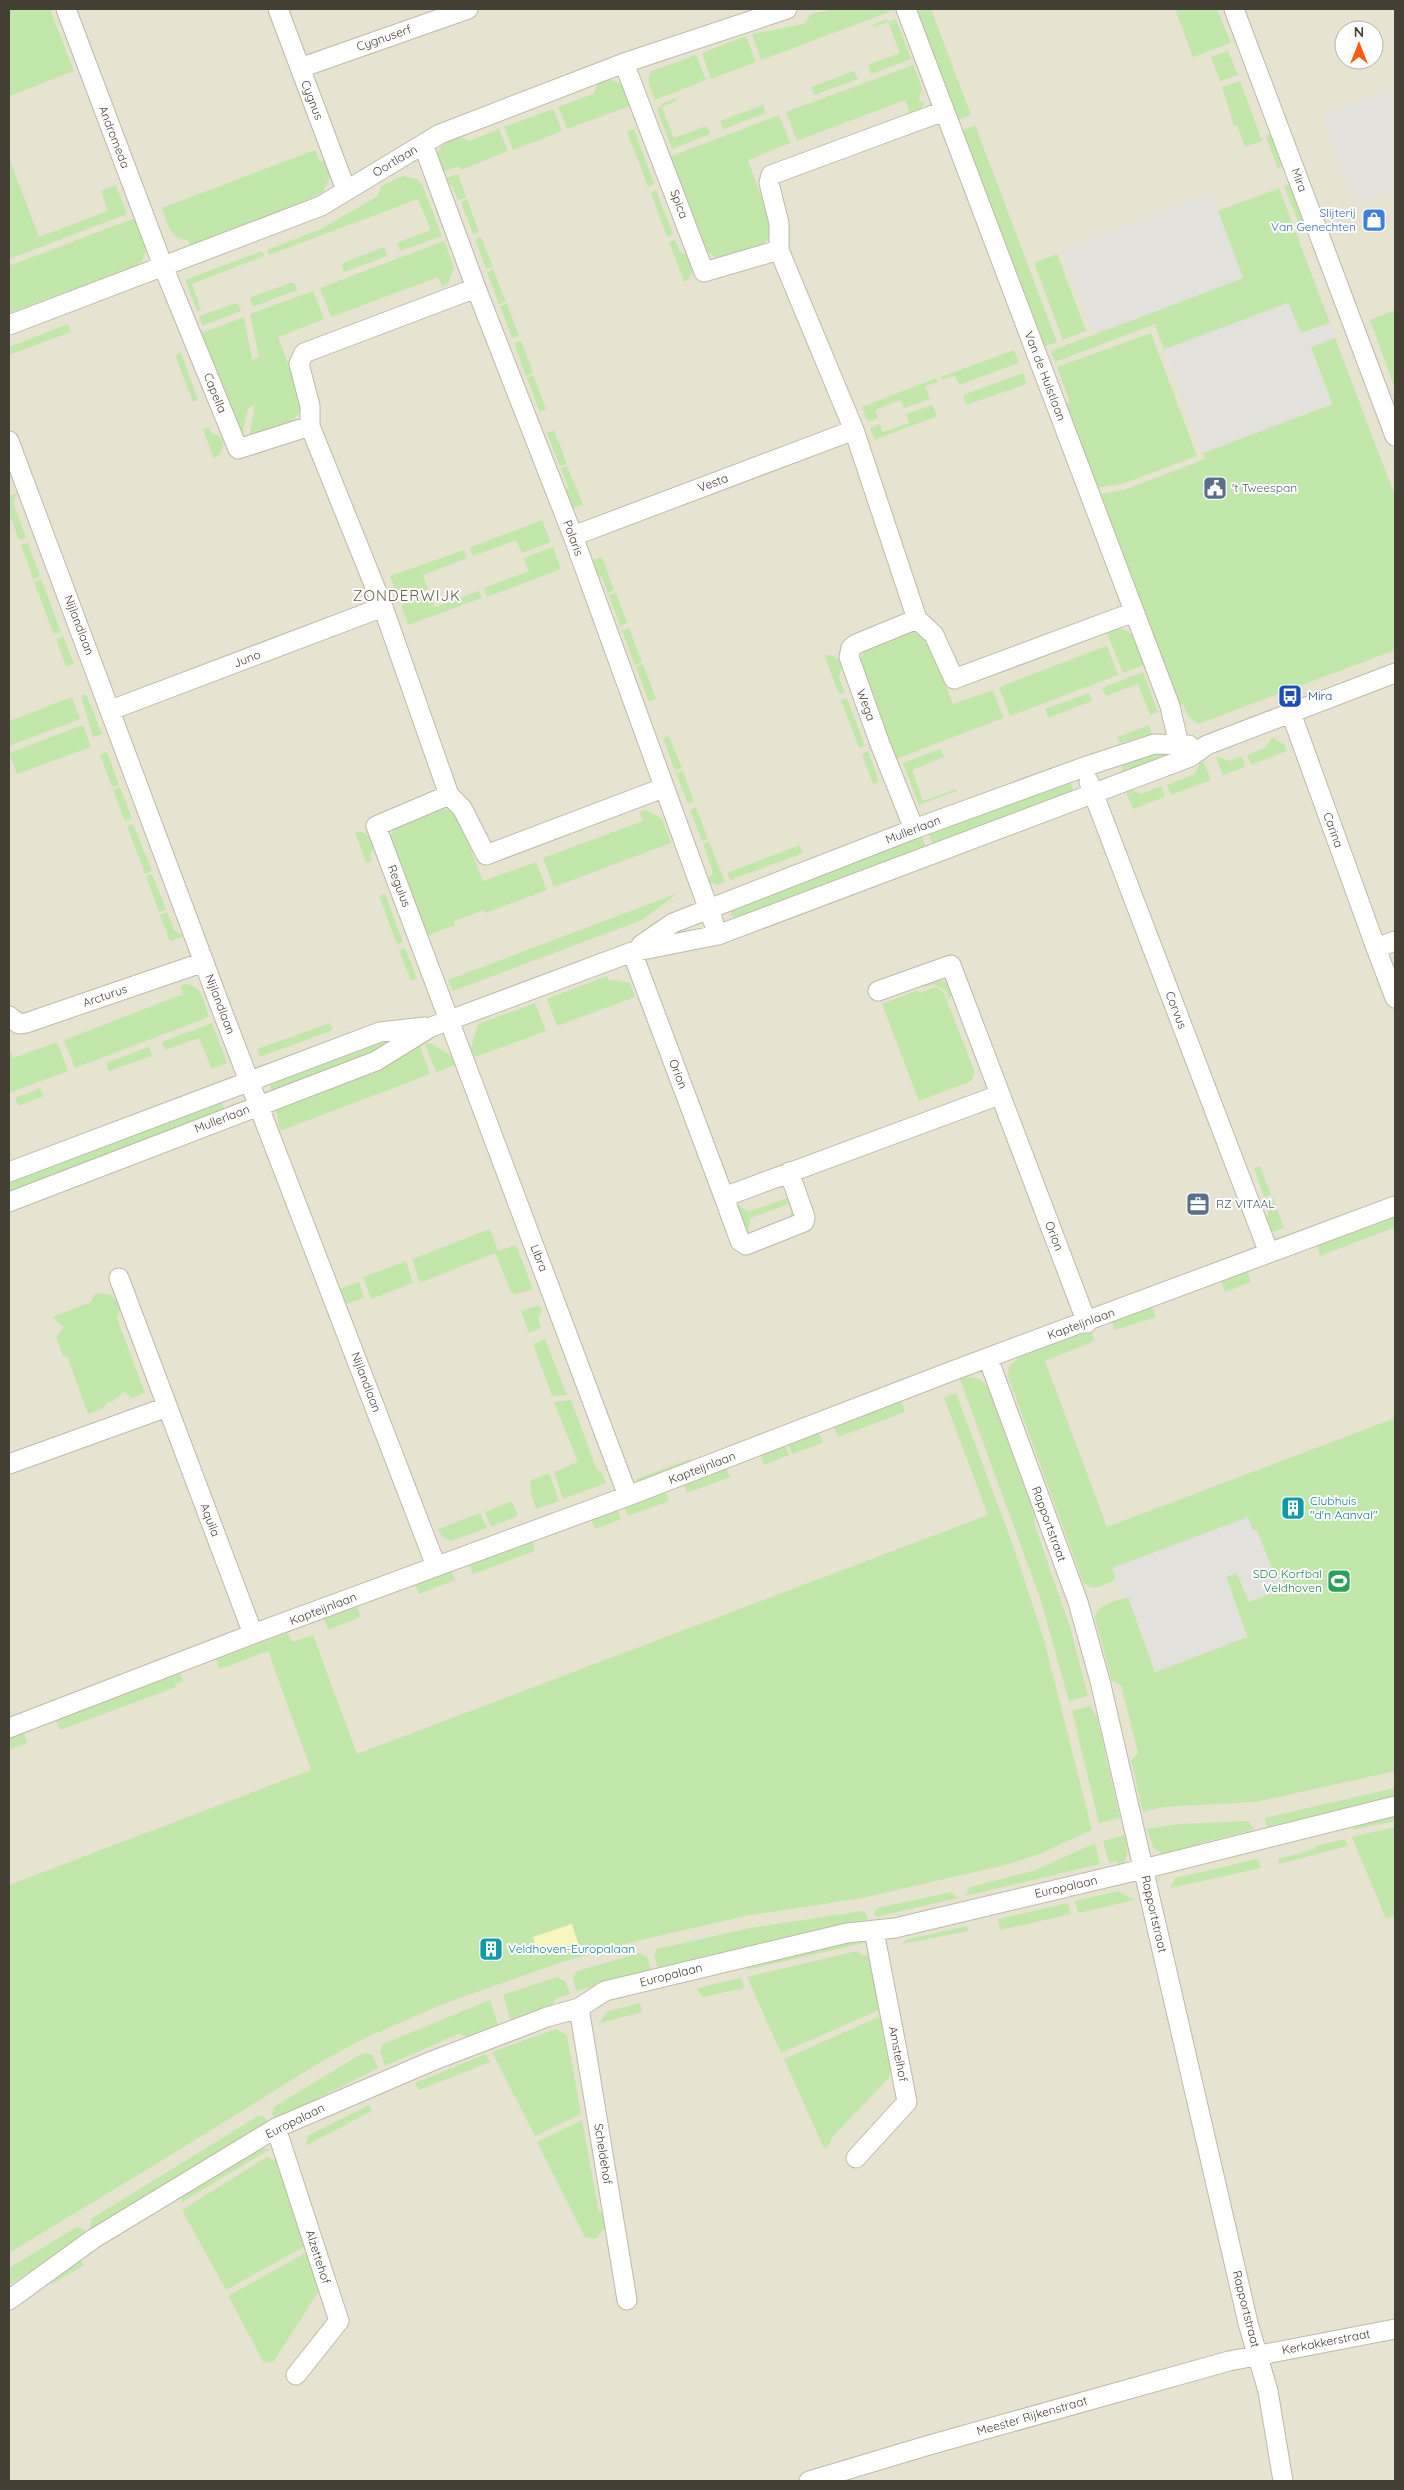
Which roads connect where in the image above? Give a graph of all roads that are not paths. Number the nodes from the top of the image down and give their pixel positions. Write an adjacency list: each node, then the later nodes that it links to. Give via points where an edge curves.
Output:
1 (66, 9): 13 (street, Andromeda)
2 (278, 9): 8 (street, Cygnus)
3 (468, 9): 8 (street, Cygnuserf)
4 (787, 9): 7 (street, Oortlaan)
5 (906, 9): 9 (street, Van de Hulstlaan)
6 (1234, 9): 18 (street, Mira)
7 (624, 64): 10 (street, Oortlaan, via 440,134); 12 (street, Spica, via 704,272)
8 (300, 68): 11 (street, Cygnus)
9 (944, 111): 12 (street, via 771,175 769,182 779,223); 23 (street, Van de Hulstlaan)
10 (423, 144): 11 (street, Oortlaan); 14 (street, Polaris)
11 (346, 190): 13 (street, Oortlaan, via 321,206)
12 (779, 250): 17 (street)
13 (163, 266): 15 (street, Oortlaan); 16 (street, Capella, via 238,450)
14 (476, 288): 16 (street, via 304,353 300,364 310,406); 21 (street, Polaris)
15 (9, 325)
16 (310, 426): 22 (street)
17 (854, 430): 21 (street, Vesta); 24 (street)
18 (1395, 436)
19 (9, 441): 20 (street, Nijlandlaan)
20 (12, 463): 26 (street, Nijlandlaan)
21 (573, 536): 31 (street, Polaris)
22 (383, 608): 26 (street, Juno); 33 (street)
23 (1134, 612): 24 (street, via 954,679 934,635); 28 (street, Van de Hulstlaan, via 1170,706)
24 (917, 619): 34 (street, Wega, via 856,644 851,648 849,657)
25 (1395, 673): 27 (street, Mullerlaan)
26 (111, 710): 40 (street, Nijlandlaan)
27 (1291, 713): 29 (street, Mullerlaan); 38 (street, Carina)
28 (1179, 745): 29 (street, Mullerlaan); 30 (street, Mullerlaan, via 1154,744)
29 (1207, 745): 32 (street, Mullerlaan, via 1190,757)
30 (1084, 767): 32 (street, Corvus); 34 (street, Mullerlaan)
31 (663, 788): 33 (street, via 486,855 462,808); 35 (street, Polaris)
32 (1093, 793): 36 (street, Mullerlaan); 54 (street, Corvus)
33 (449, 796): 44 (street, Regulus, via 376,826)
34 (914, 829): 35 (street, Mullerlaan)
35 (709, 909): 36 (street, Polaris); 39 (street, Mullerlaan, via 673,923)
36 (718, 935): 39 (street, Mullerlaan)
37 (1395, 941): 38 (street)
38 (1376, 948): 42 (street, Carina)
39 (632, 952): 44 (street, Mullerlaan); 51 (street, Orion)
40 (204, 962): 43 (street, Arcturus, via 26,1024 19,1024); 46 (street, Nijlandlaan)
41 (878, 991): 47 (street, Orion, via 951,965)
42 (1395, 998)
43 (9, 1016)
44 (449, 1020): 45 (street, Mullerlaan); 60 (street, Libra)
45 (431, 1027): 46 (street, Mullerlaan, via 380,1032); 48 (street, Mullerlaan, via 376,1061)
46 (249, 1081): 48 (street, Nijlandlaan); 49 (street, Mullerlaan)
47 (999, 1094): 50 (street); 56 (street, Orion)
48 (258, 1105): 52 (street, Mullerlaan); 61 (street, Nijlandlaan)
49 (9, 1172)
50 (789, 1172): 51 (street); 51 (street, Orion, via 804,1222 746,1245 740,1241)
51 (724, 1197)
52 (9, 1202)
53 (1395, 1206): 54 (street, Kapteijnlaan)
54 (1269, 1252): 56 (street, Kapteijnlaan)
55 (118, 1278): 58 (street, Aquila)
56 (1087, 1322): 57 (street, Kapteijnlaan)
57 (988, 1358): 60 (street, Kapteijnlaan); 65 (street, Rapportstraat, via 1078,1602 1108,1714)
58 (167, 1407): 59 (street); 62 (street, Aquila)
59 (9, 1464)
60 (628, 1496): 61 (street, Kapteijnlaan)
61 (436, 1566): 62 (street, Kapteijnlaan)
62 (253, 1634): 63 (street, Kapteijnlaan)
63 (9, 1728)
64 (1395, 1806): 65 (street, Europalaan)
65 (1143, 1870): 66 (street, Europalaan); 73 (street, Rapportstraat)
66 (874, 1932): 67 (street, Europalaan, via 848,1933 605,1991); 69 (street, Amstelhof, via 907,2102)
67 (578, 2008): 68 (street, Europalaan, via 432,2061); 71 (street, Scheldehof)
68 (276, 2128): 70 (street, Europalaan, via 93,2239); 74 (street, Alzettehof, via 339,2321)
69 (856, 2158)
70 (9, 2300)
71 (627, 2300)
72 (1395, 2329): 73 (street, Kerkakkerstraat)
73 (1257, 2355): 75 (street, Meester Rijkenstraat); 76 (street, Rapportstraat, via 1268,2391)
74 (296, 2375)
75 (809, 2481)
76 (1283, 2481)

